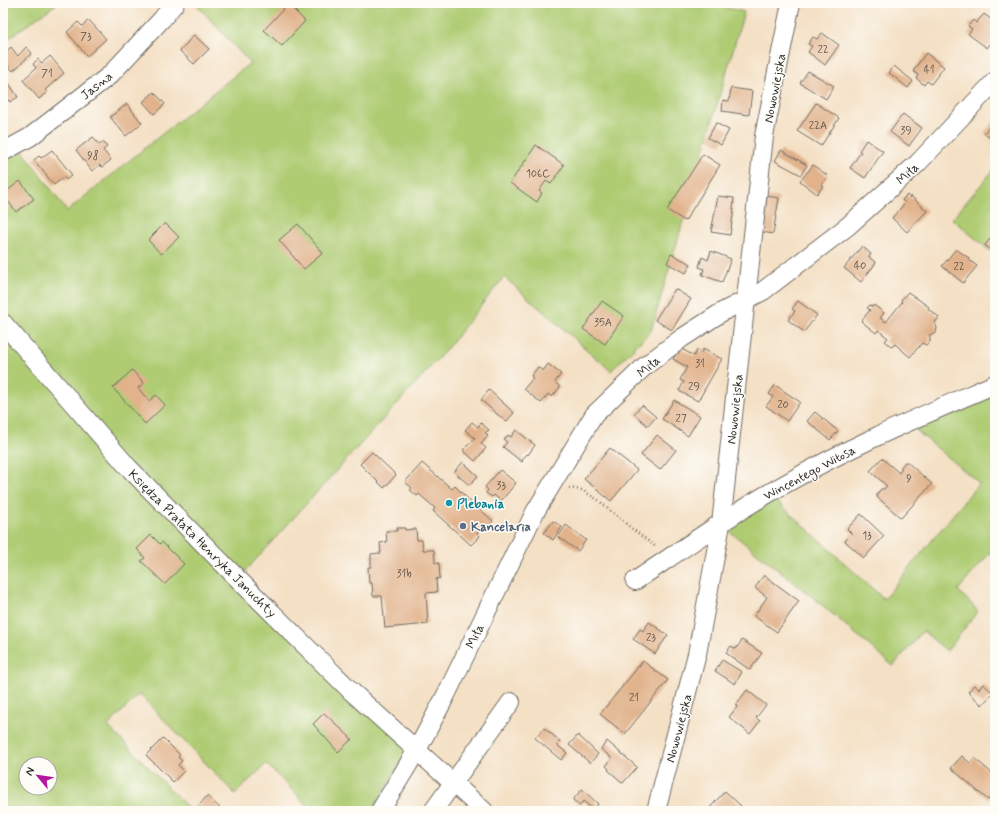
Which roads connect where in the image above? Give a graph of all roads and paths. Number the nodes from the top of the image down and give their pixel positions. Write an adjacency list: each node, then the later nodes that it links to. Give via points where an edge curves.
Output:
1 (175, 3): 4 (street, Jasna, via 110,75 30,137)
2 (791, 3): 5 (street, Nowowiejska, via 764,136)
3 (995, 80): 5 (street, Miła, via 918,163 848,226 763,290)
4 (3, 152)
5 (746, 298): 8 (street, Miła, via 682,338 645,366 594,415); 9 (street, Nowowiejska)
6 (3, 323): 13 (street, Księdza Prałata Henryka Januchty, via 134,472 352,692)
7 (995, 384): 9 (street, Wincentego Witosa, via 883,432 786,483)
8 (551, 485): 10 (path, via 582,490 656,547); 13 (street, Miła, via 535,512)
9 (721, 524): 10 (street, Wincentego Witosa); 18 (street, Nowowiejska, via 697,654)
10 (672, 556): 11 (street, Wincentego Witosa)
11 (635, 581)
12 (511, 702): 14 (street)
13 (417, 750): 14 (street); 15 (street, Miła)
14 (452, 783): 16 (street); 17 (street)
15 (380, 811)
16 (433, 811)
17 (484, 811)
18 (656, 811)

